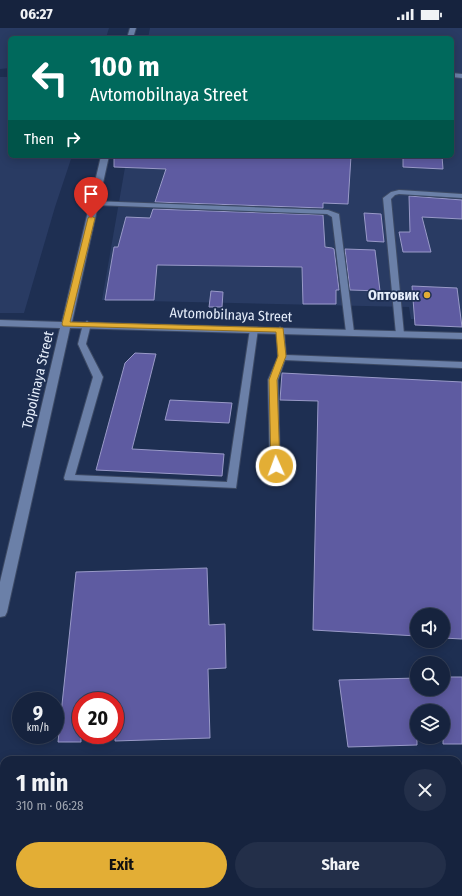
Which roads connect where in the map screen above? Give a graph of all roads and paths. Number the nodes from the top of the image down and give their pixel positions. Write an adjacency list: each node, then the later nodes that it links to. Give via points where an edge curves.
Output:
1 (105, 158): 3 (street, Topolinaya Street)
2 (462, 196): 10 (lane, via 400,192 387,198)
3 (95, 203): 5 (street, Topolinaya Street); 9 (lane, via 334,214)
4 (0, 323): 5 (street, Avtomobilnaya Street)
5 (66, 324): 6 (street, Avtomobilnaya Street); 15 (street, Topolinaya Street)
6 (87, 324): 7 (street, Avtomobilnaya Street); 7 (lane, via 82,344 98,377 69,478 232,486)
7 (254, 329): 8 (street, Avtomobilnaya Street)
8 (280, 330): 9 (street, Avtomobilnaya Street); 12 (lane)
9 (350, 332): 10 (street, Avtomobilnaya Street)
10 (400, 334): 11 (street, Avtomobilnaya Street)
11 (462, 336)
12 (282, 356): 13 (lane); 14 (lane, via 273,380)
13 (462, 365)
14 (276, 466)
15 (0, 610)

